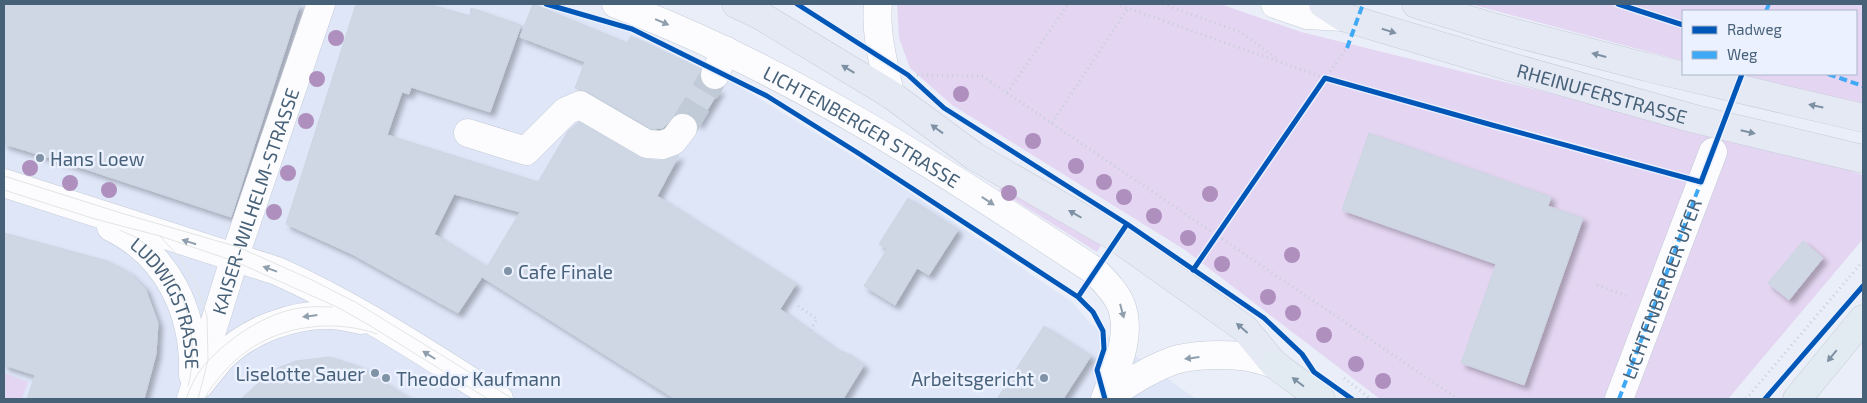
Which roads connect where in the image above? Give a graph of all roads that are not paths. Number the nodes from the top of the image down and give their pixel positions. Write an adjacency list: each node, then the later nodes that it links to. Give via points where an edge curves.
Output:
1 (321, 4): 18 (street, KAISER-WILHELM-STRASSE)
2 (616, 4): 8 (street, LICHTENBERGER STRASSE, one-way to 8)
3 (736, 4): 10 (main road, LICHTENBERGER STRASSE, one-way to 3)
4 (878, 4): 10 (street, via 879,44)
5 (1275, 4): 7 (street, RHEINUFERSTRASSE, via 1307,15)
6 (1416, 4): 11 (main road, RHEINUFERSTRASSE, one-way to 6, via 1646,67)
7 (1333, 10): 15 (main road, RHEINUFERSTRASSE, one-way to 15, via 1502,65 1695,119)
8 (725, 50): 9 (street); 24 (street, LICHTENBERGER STRASSE, one-way to 24, via 797,86 886,137 1095,271 1121,305 1126,327 1121,356)
9 (715, 75)
10 (890, 94): 21 (main road, LICHTENBERGER STRASSE, one-way to 10, via 1244,328 1117,238 974,156)
11 (1863, 118)
12 (683, 128): 13 (street, via 672,141 662,145 647,144 580,105 566,111 526,150)
13 (468, 133)
14 (1713, 152): 26 (street, LICHTENBERGER UFER)
15 (1863, 159)
16 (4, 183): 17 (street, LUDWIGSTRASSE)
17 (88, 210): 18 (street, LUDWIGSTRASSE, one-way to 17); 22 (street, LUDWIGSTRASSE, via 95,218 144,248 160,264 172,285 185,315 192,346)
18 (236, 257): 20 (street, LUDWIGSTRASSE, one-way to 18, via 316,288); 22 (street, KAISER-WILHELM-STRASSE)
19 (1863, 319): 27 (highway, one-way to 27)
20 (376, 323): 22 (street, LUDWIGSTRASSE, one-way to 22, via 332,315 310,315 282,322 249,337 223,356); 23 (street, LUDWIGSTRASSE, one-way to 20)
21 (1274, 364): 24 (street, one-way to 24, via 1249,357 1226,356 1173,361 1132,380); 25 (highway, one-way to 21)
22 (192, 396)
23 (500, 399)
24 (1105, 399)
25 (1321, 399)
26 (1619, 399)
27 (1797, 399)

